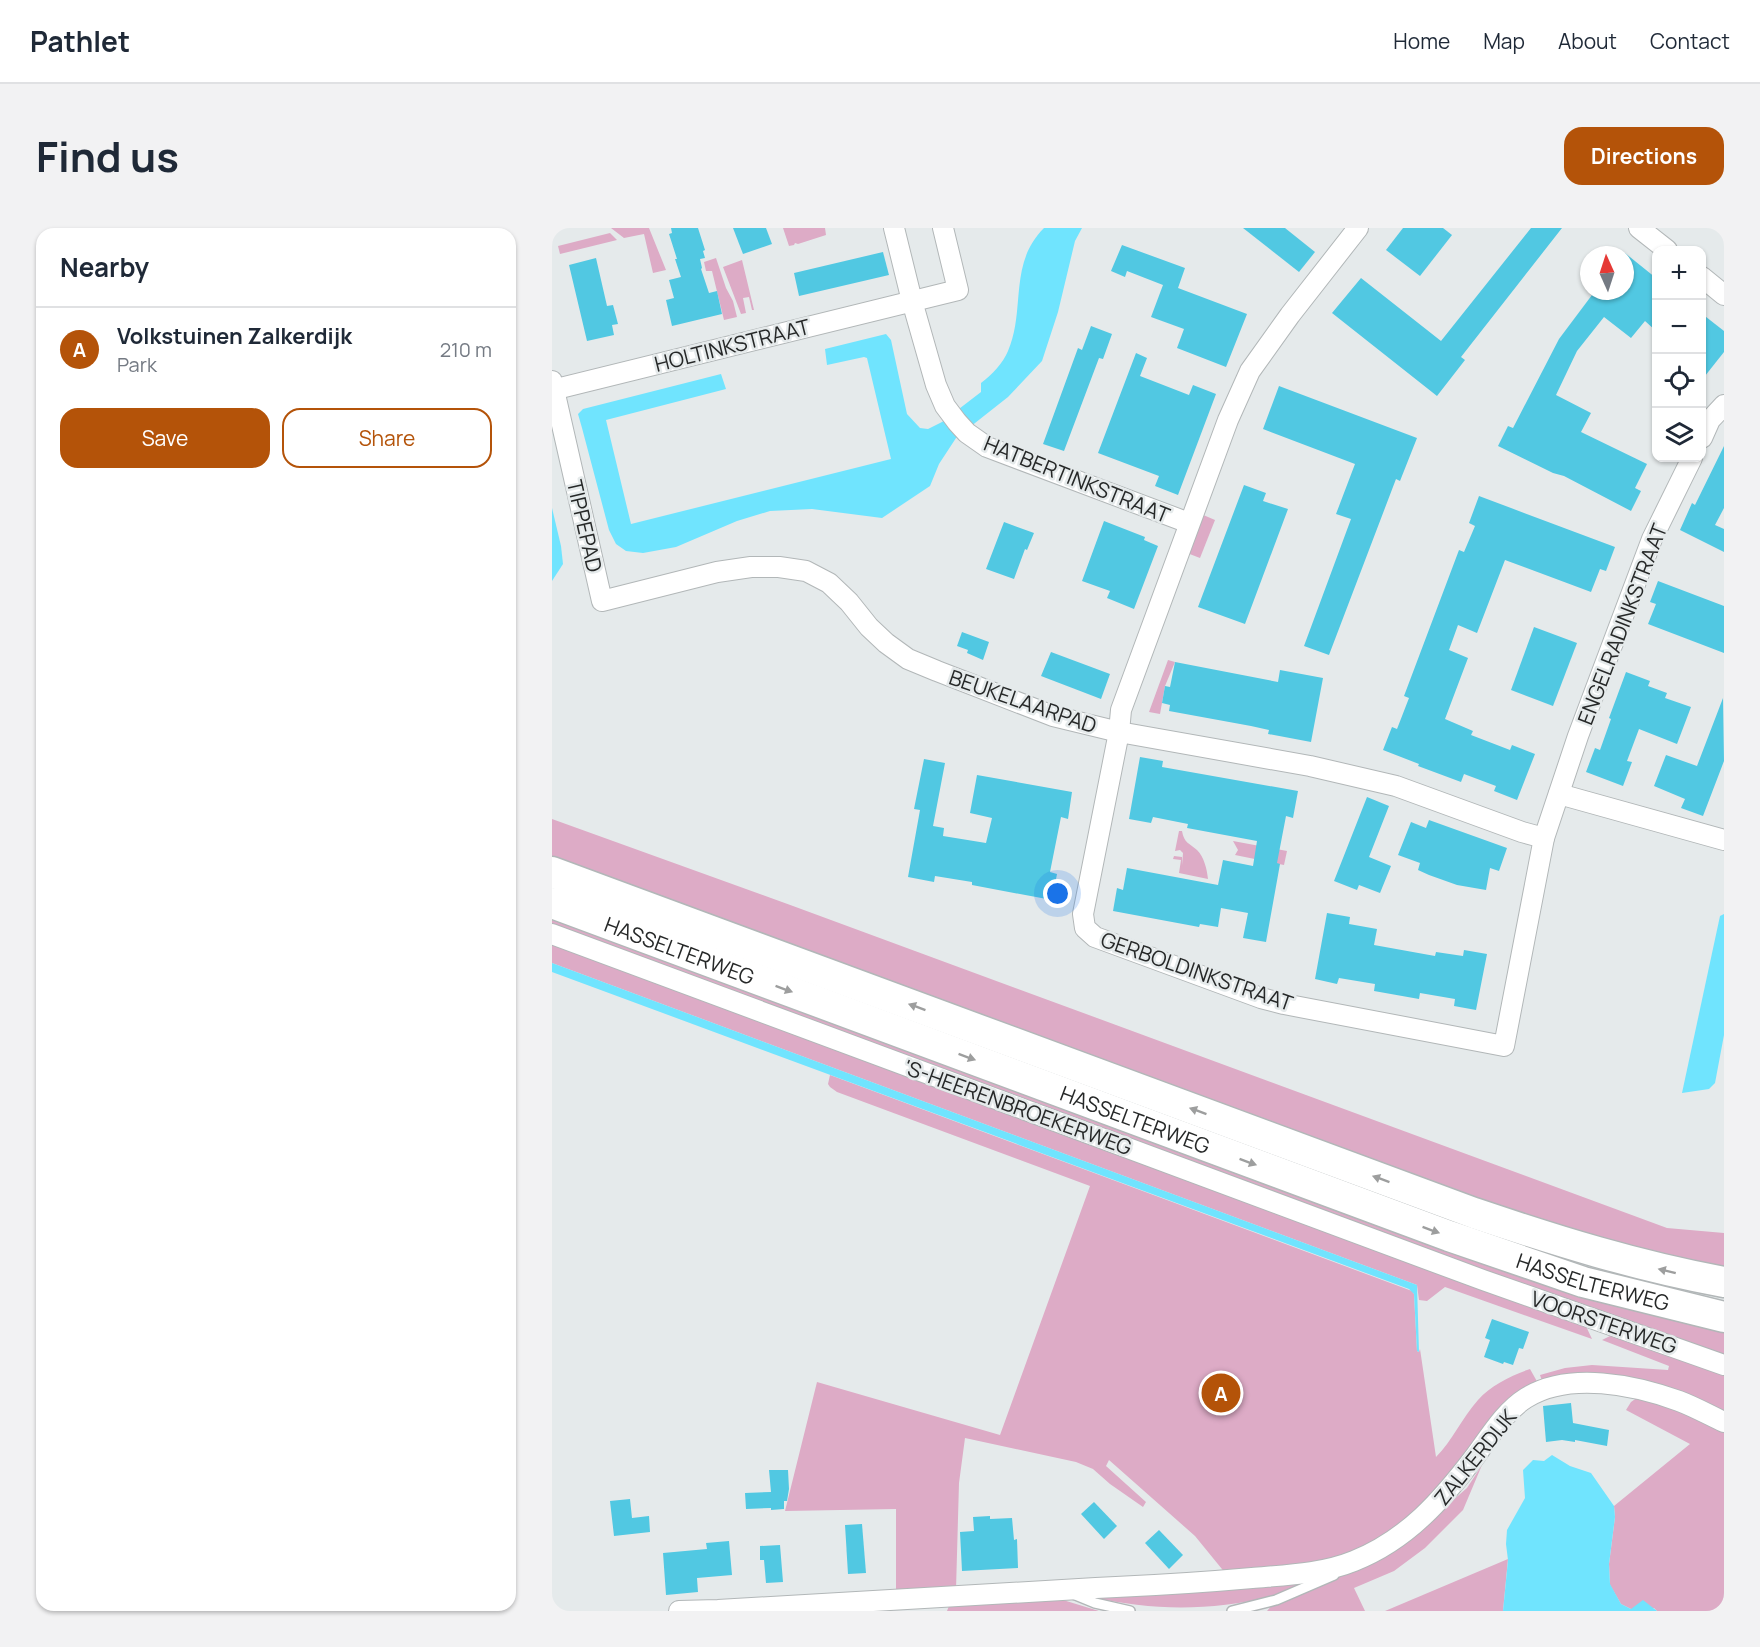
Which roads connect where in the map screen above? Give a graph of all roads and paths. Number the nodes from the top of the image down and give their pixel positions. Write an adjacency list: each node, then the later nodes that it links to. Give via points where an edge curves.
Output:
1 (894, 228): 8 (street, HATBERTINKSTRAAT)
2 (943, 228): 8 (street, via 958,290)
3 (1358, 228): 13 (street, via 1250,371)
4 (1639, 228): 5 (street)
5 (1663, 246)
6 (1706, 282): 7 (street)
7 (1724, 295)
8 (912, 301): 9 (street, HOLTINKSTRAAT); 13 (street, HATBERTINKSTRAAT, via 936,385 945,406 968,433 987,447)
9 (553, 387): 14 (street, TIPPEPAD)
10 (1724, 405): 11 (street)
11 (1706, 428)
12 (1690, 462): 16 (street, ENGELRADINKSTRAAT, via 1652,540)
13 (1189, 523): 15 (street, GERBOLDINKSTRAAT, via 1121,710)
14 (602, 601): 15 (street, BEUKELAARPAD, via 717,572 751,567 806,571 829,583 869,627 908,659 1053,716)
15 (1119, 732): 17 (street, BEUKELAARPAD, via 1310,766 1396,786); 17 (street, GERBOLDINKSTRAAT, via 1084,908 1085,928 1095,937 1284,1004 1504,1046)
16 (1559, 794): 17 (street, GERBOLDINKSTRAAT); 18 (street)
17 (1544, 838)
18 (1724, 840)
19 (552, 872): 23 (main road, HASSELTERWEG, one-way to 19, via 1608,1257 1473,1213)
20 (552, 903): 24 (main road, HASSELTERWEG, one-way to 24, via 1449,1236 1583,1282)
21 (552, 934): 22 (street, 'S-HEERENBROEKERWEG)
22 (1483, 1280): 25 (street, VOORSTERWEG)
23 (1724, 1282)
24 (1724, 1317)
25 (1724, 1365)
26 (1724, 1422): 27 (street, ZALKERDIJK, via 1681,1402 1618,1385 1571,1384 1542,1390 1524,1399 1507,1416 1431,1511 1379,1550)
27 (1340, 1566): 28 (street, ZALKERDIJK, via 1218,1582); 32 (lane, ZALKERDIJK, via 1335,1574 1303,1589)
28 (1071, 1590): 30 (street, ZALKERDIJK); 31 (lane, via 1078,1597)
29 (679, 1611): 30 (street, ZALKERDIJK)
30 (718, 1611)
31 (1130, 1611)
32 (1232, 1611)

